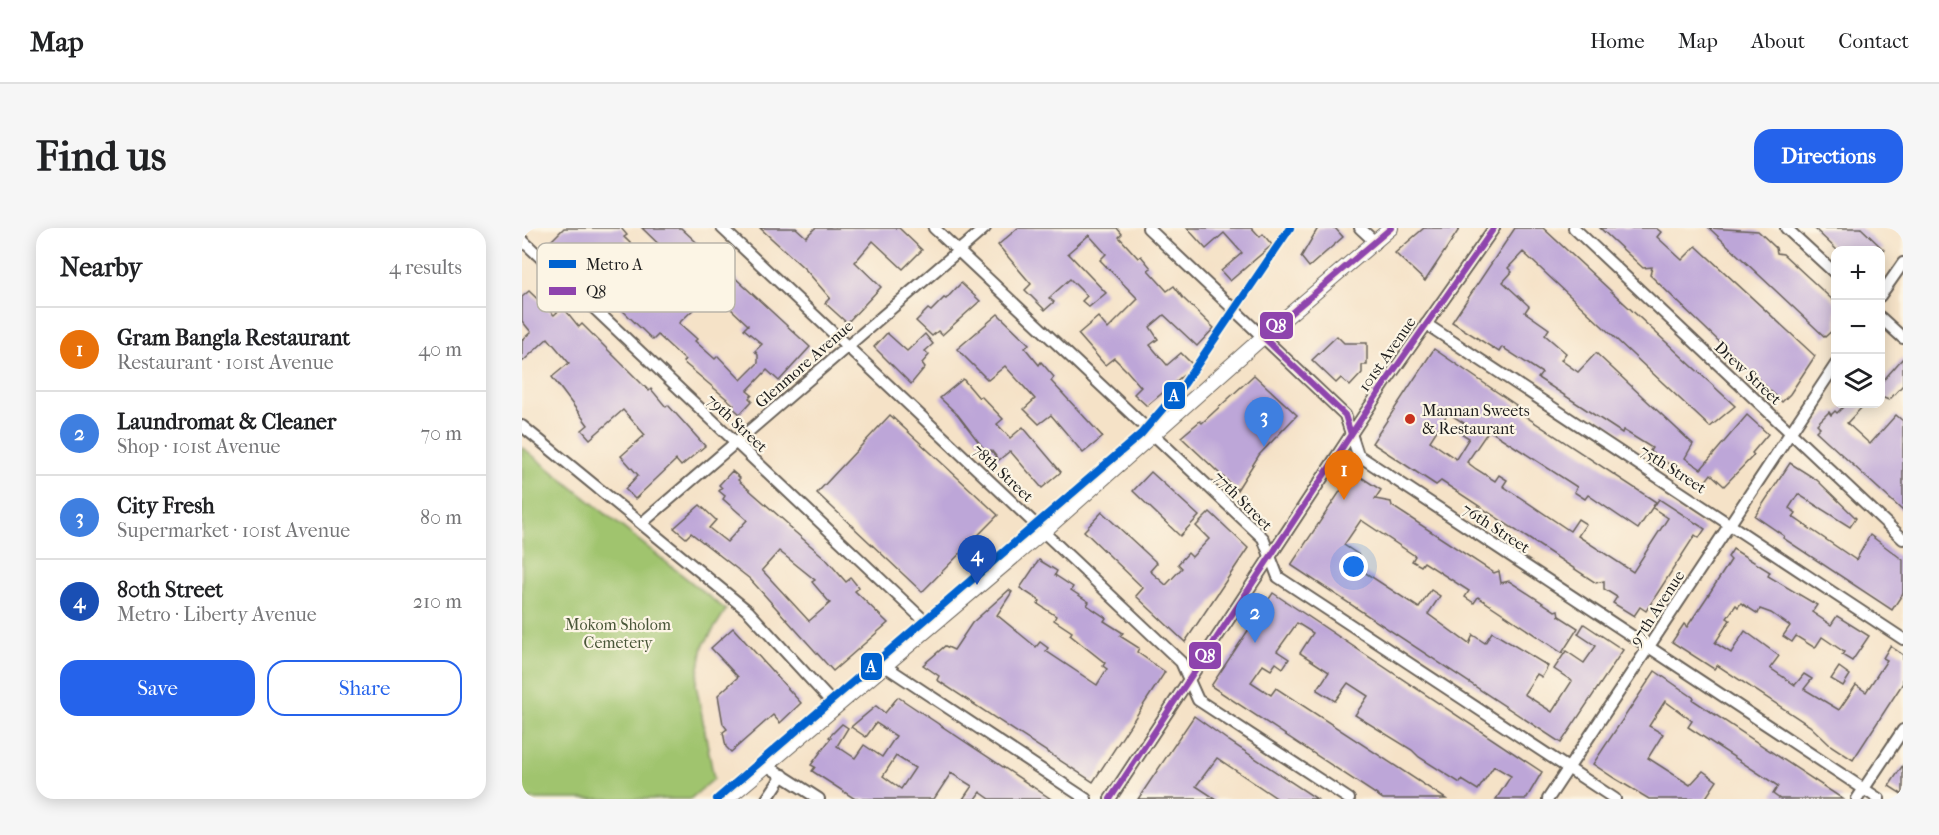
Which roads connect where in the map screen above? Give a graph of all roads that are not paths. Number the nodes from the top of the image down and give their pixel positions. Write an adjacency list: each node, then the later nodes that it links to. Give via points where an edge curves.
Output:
1 (722, 228): 22 (street, 78th Street)
2 (934, 228): 12 (street, 77th Street)
3 (985, 228): 12 (street, Glenmore Avenue)
4 (1148, 228): 20 (street, 76th Street)
5 (1360, 228): 11 (street)
6 (1391, 228): 11 (street)
7 (1494, 228): 19 (street, 101st Avenue)
8 (1574, 228): 25 (street, Drew Street)
9 (1786, 228): 15 (street)
10 (522, 240): 13 (street, 79th Street)
11 (1375, 242): 20 (street)
12 (958, 250): 22 (street, Glenmore Avenue); 27 (street, 77th Street)
13 (537, 254)
14 (1903, 263): 16 (street)
15 (1831, 269)
16 (1885, 290)
17 (598, 312): 28 (street, 79th Street)
18 (1885, 320): 21 (street)
19 (1426, 324): 26 (street, 101st Avenue); 30 (street, 75th Street)
20 (1263, 337): 26 (street, 76th Street, via 1345,415); 27 (street)
21 (1903, 338)
22 (846, 347): 28 (street, Glenmore Avenue); 31 (street, 78th Street)
23 (1831, 372): 25 (street, 97th Avenue)
24 (522, 426): 29 (street)
25 (1790, 433): 30 (street, 97th Avenue); 32 (street, Drew Street)
26 (1351, 434): 33 (street, 101st Avenue); 36 (street, 76th Street, via 1358,455)
27 (1153, 437): 31 (street); 33 (street, 77th Street, via 1263,538)
28 (735, 442): 29 (street, Glenmore Avenue); 34 (street, 79th Street)
29 (642, 523): 39 (street, via 748,611)
30 (1729, 524): 35 (street, 75th Street); 36 (street, 97th Avenue)
31 (1043, 532): 34 (street); 38 (street, 78th Street, via 1181,662)
32 (1903, 538)
33 (1270, 558): 38 (street, 101st Avenue); 42 (street, 77th Street, via 1278,577)
34 (931, 627): 37 (street)
35 (1903, 639)
36 (1649, 646): 42 (street, 97th Avenue); 44 (street, 76th Street)
37 (885, 666): 39 (street); 48 (street)
38 (1189, 680): 49 (street, 101st Avenue); 50 (street, 78th Street, via 1198,700)
39 (836, 706): 41 (street)
40 (1903, 730): 44 (street)
41 (766, 765): 43 (street); 45 (street)
42 (1568, 768): 51 (street, 97th Avenue); 52 (street, 77th Street)
43 (783, 775): 46 (street); 47 (street)
44 (1864, 789): 53 (street); 54 (street, 76th Street)
45 (727, 799)
46 (767, 799)
47 (819, 799)
48 (1086, 799)
49 (1110, 799)
50 (1348, 799)
51 (1548, 799)
52 (1615, 799)
53 (1857, 799)
54 (1879, 799)

